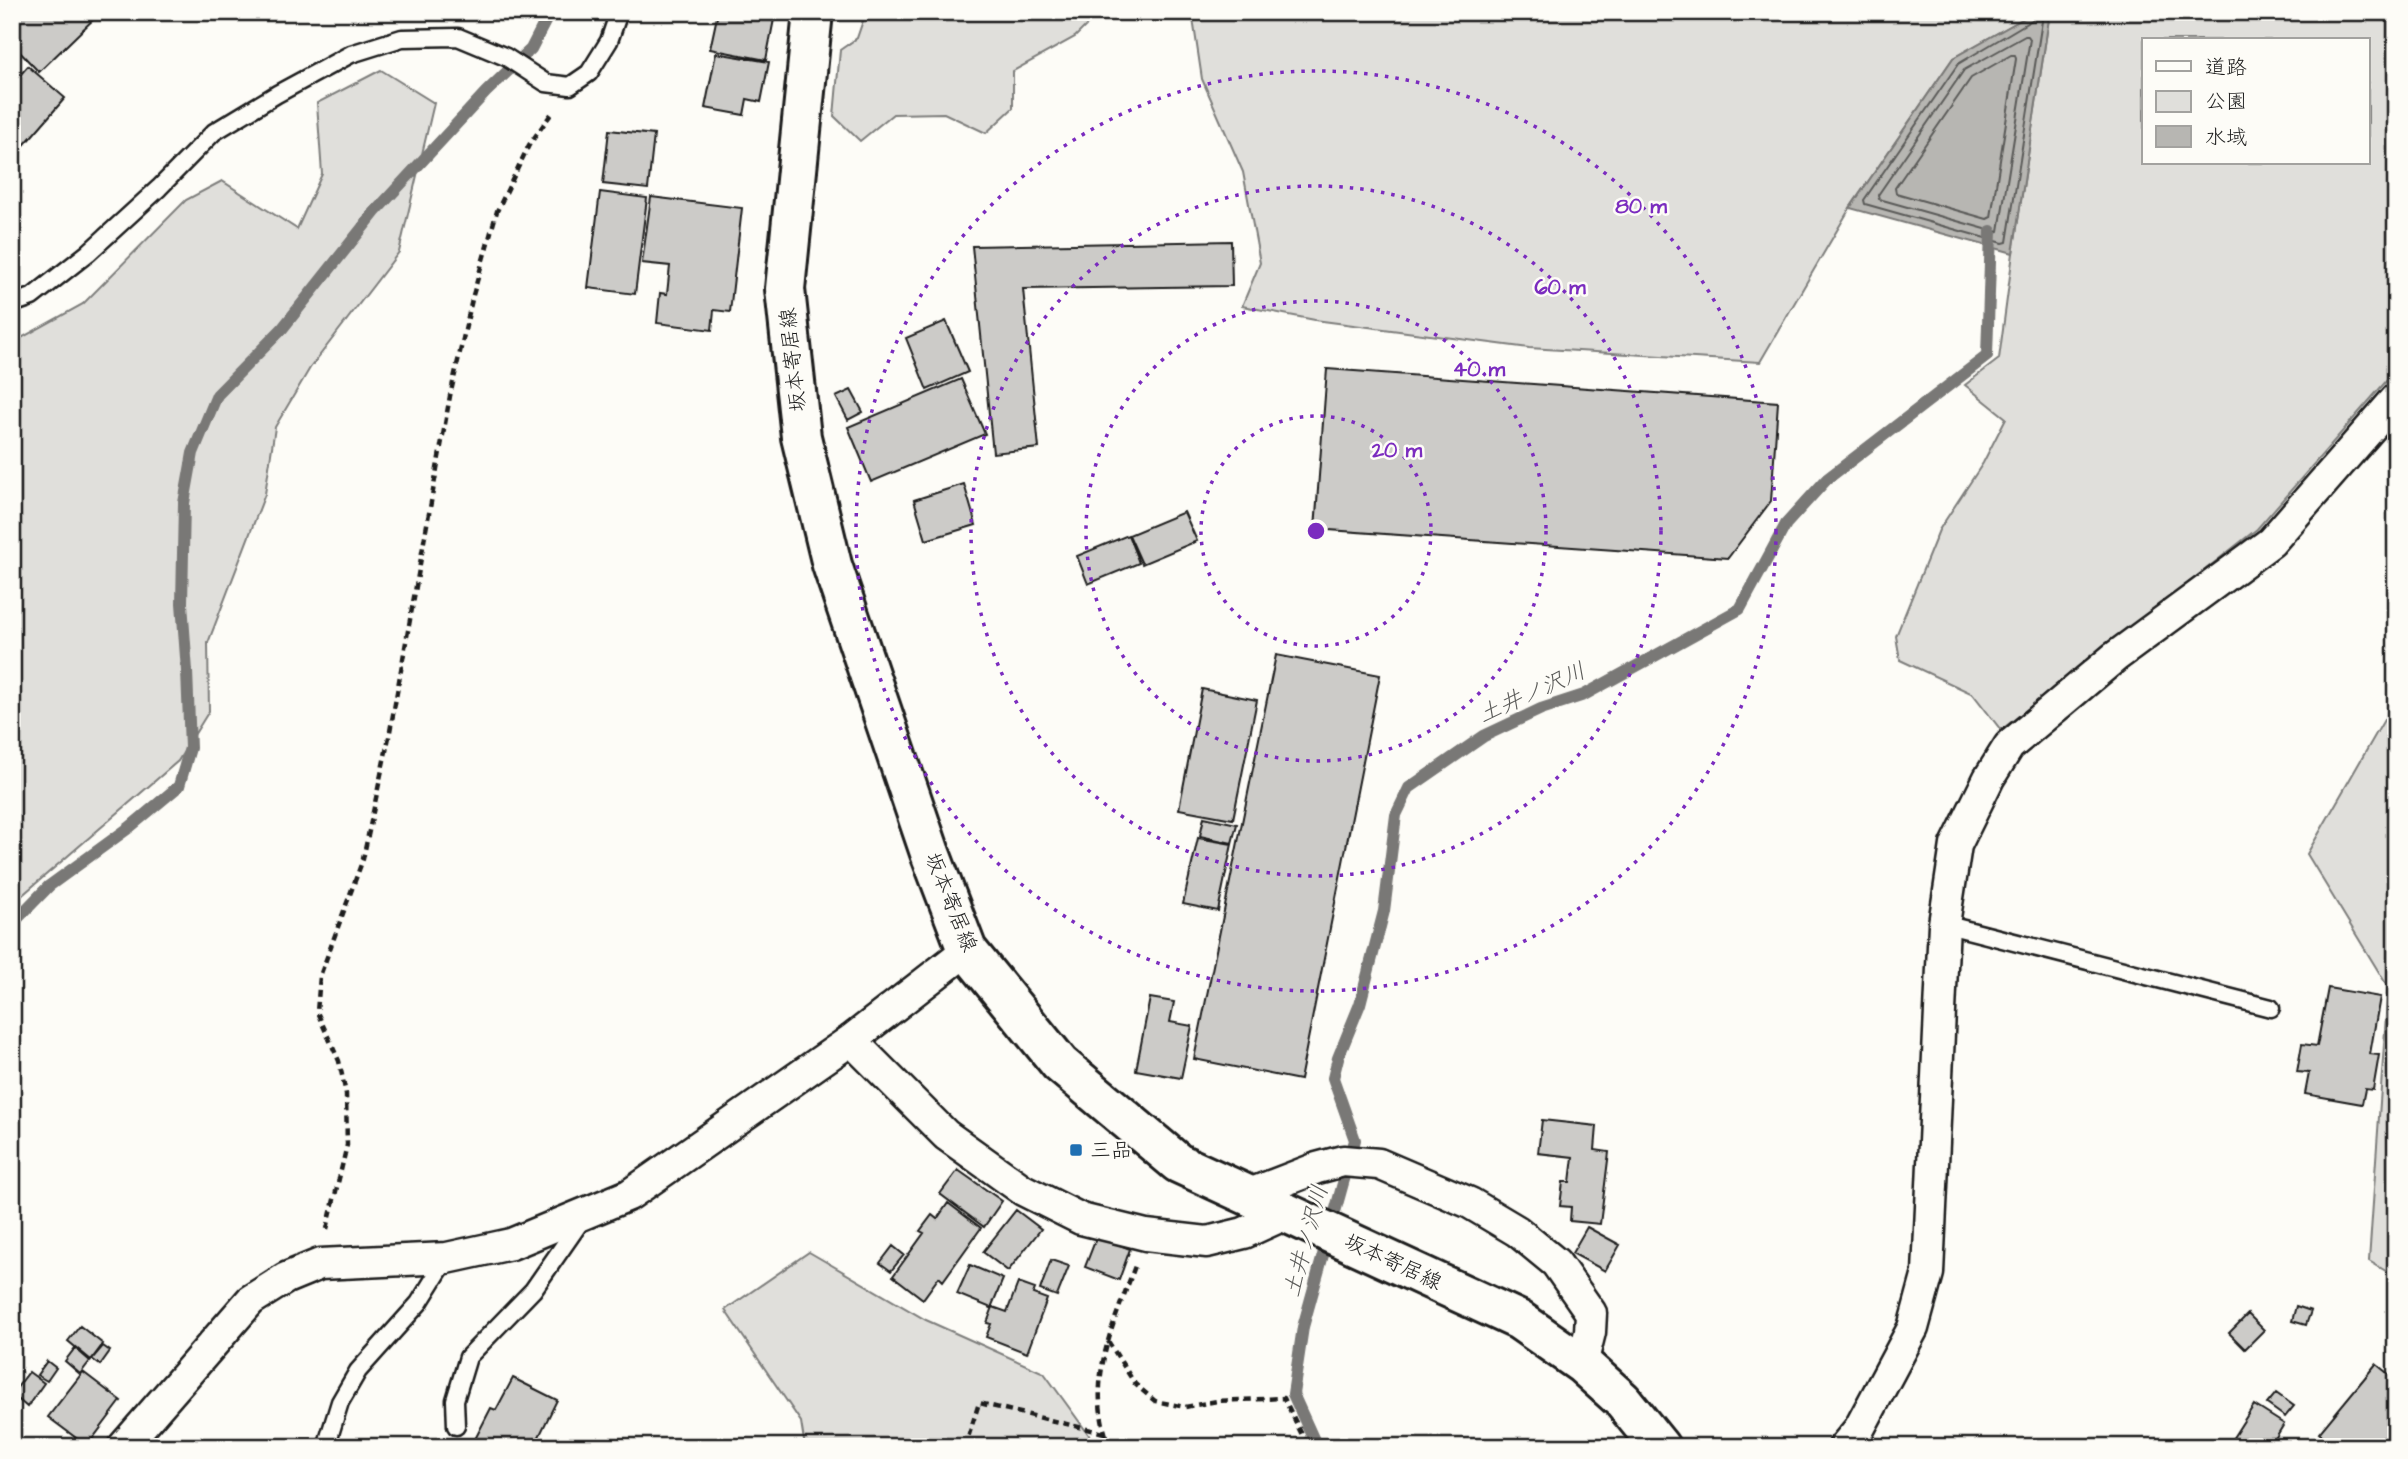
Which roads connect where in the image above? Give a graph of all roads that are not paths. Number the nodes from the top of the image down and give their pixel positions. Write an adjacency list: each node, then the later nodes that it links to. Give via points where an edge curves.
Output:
1 (619, 12): 3 (lane, via 609,41 589,73 570,86 545,83 506,57 458,37 402,38 351,54 214,132 88,253 32,297)
2 (813, 12): 6 (main road, 坂本寄居線, via 785,289 802,437 832,565)
3 (12, 304)
4 (2396, 399): 5 (street, via 2271,542 2115,657 2009,746 1956,845)
5 (1944, 924): 7 (lane); 18 (street, via 1928,1273 1913,1328 1858,1429)
6 (967, 950): 8 (street); 9 (main road, 坂本寄居線, via 1060,1064 1178,1163)
7 (2271, 1008)
8 (851, 1040): 10 (street, via 629,1195); 11 (street, via 946,1135 1023,1190 1081,1219 1146,1235 1207,1242 1244,1233)
9 (1247, 1195): 11 (main road, 坂本寄居線); 13 (street, via 1343,1161 1379,1164 1470,1203 1517,1231 1556,1263 1591,1313)
10 (586, 1213): 12 (street, via 511,1244); 14 (lane, via 533,1290 468,1357 456,1401)
11 (1288, 1213): 13 (main road, 坂本寄居線, via 1519,1320)
12 (447, 1258): 15 (street, via 320,1264 286,1278 251,1300); 16 (lane, via 419,1303 358,1371 340,1402)
13 (1582, 1364): 17 (main road, 坂本寄居線, via 1622,1400)
14 (456, 1426)
15 (123, 1447)
16 (326, 1447)
17 (1660, 1447)
18 (1843, 1447)

